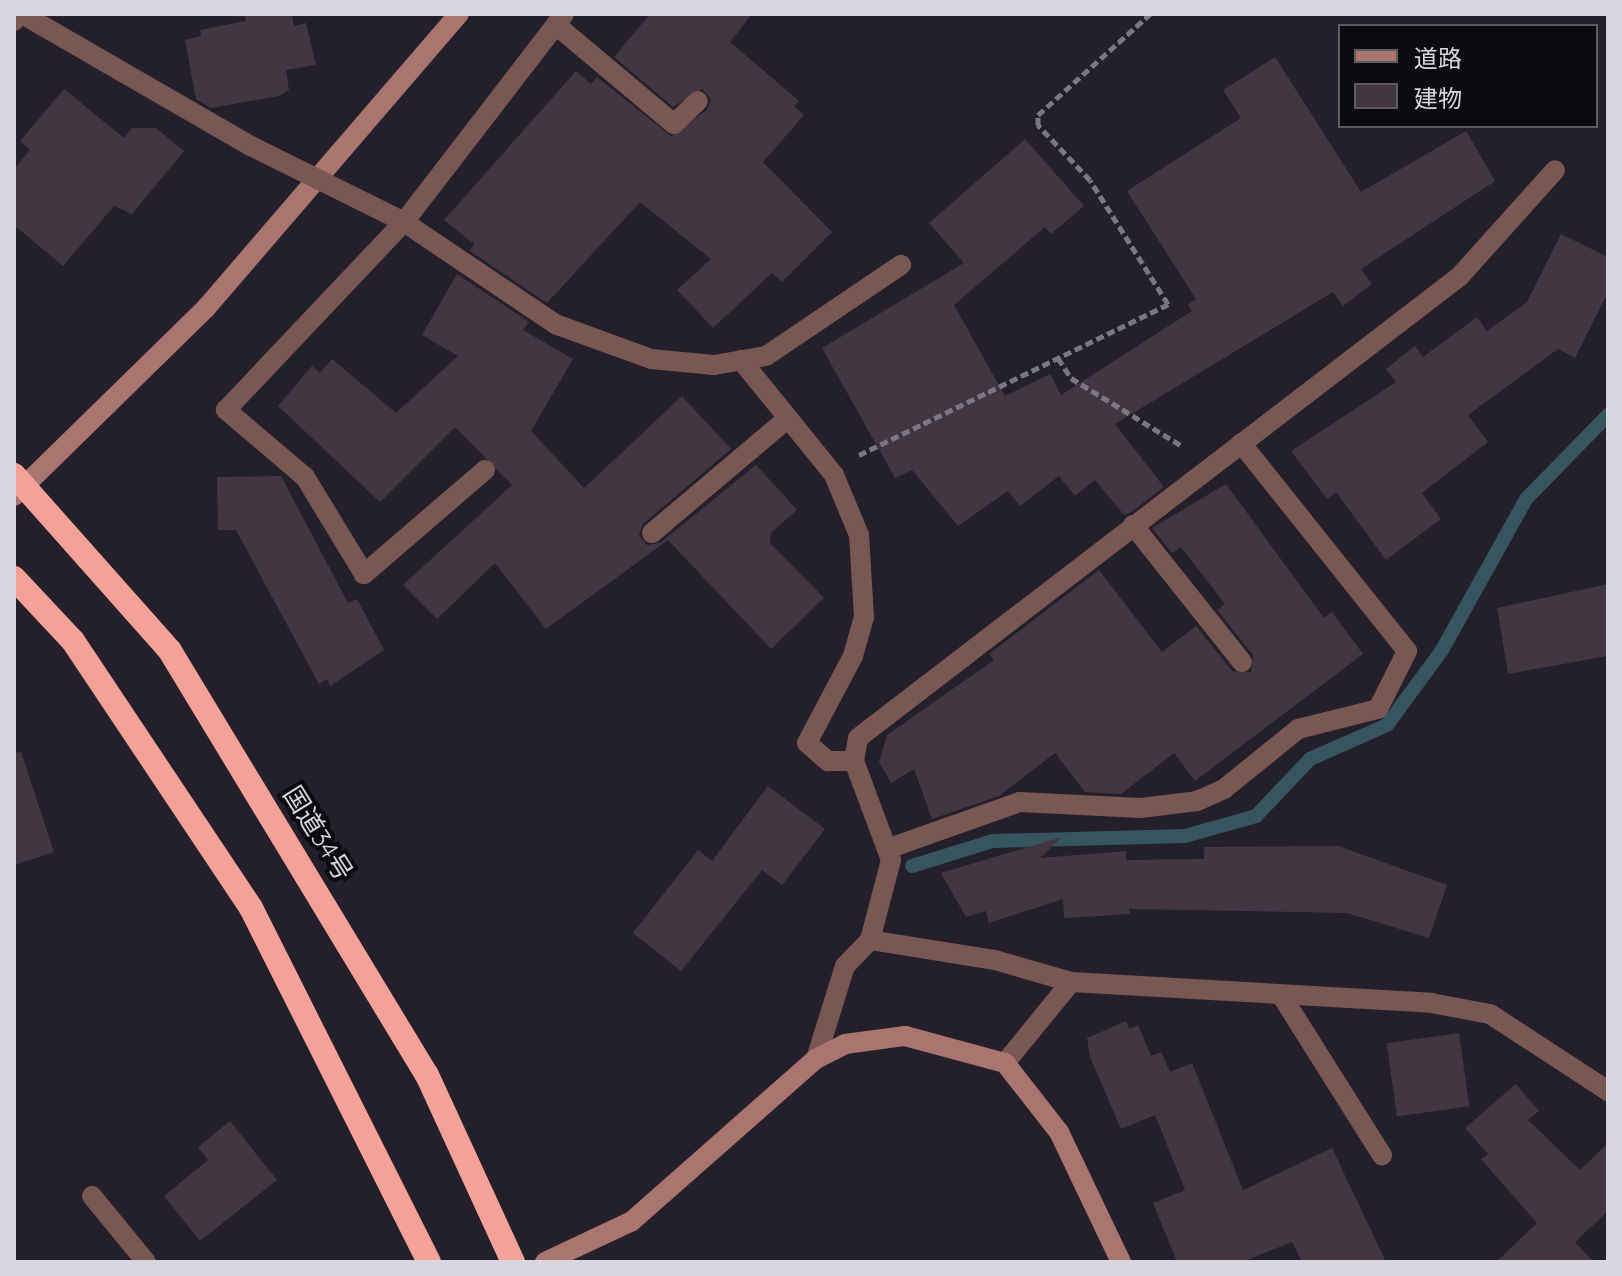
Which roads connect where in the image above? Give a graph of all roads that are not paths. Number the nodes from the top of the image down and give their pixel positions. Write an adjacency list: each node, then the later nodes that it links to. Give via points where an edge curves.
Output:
1 (459, 14): 12 (street, via 206,308)
2 (24, 18): 6 (street, bridge, via 251,146)
3 (560, 19): 4 (street, via 674,124); 6 (street)
4 (698, 101)
5 (1555, 170): 10 (street, via 1460,276)
6 (404, 222): 8 (street, via 555,324 651,359); 11 (street, via 226,410 305,477 364,574)
7 (901, 265): 8 (street, via 766,356)
8 (741, 360): 9 (street)
9 (788, 418): 14 (street); 17 (street, via 829,469 859,535 864,617 853,656 807,743 828,761)
10 (1241, 443): 13 (street); 18 (street, via 1407,651 1378,709 1298,729 1224,789 1197,801 1141,808 1020,802)
11 (485, 470)
12 (18, 485): 29 (highway, 国道34号, via 170,651 329,904 427,1075)
13 (1133, 525): 16 (street); 17 (street, via 867,730 858,738)
14 (652, 533)
15 (14, 578): 28 (highway, via 73,641 251,908)
16 (1242, 662)
17 (854, 761): 18 (street)
18 (887, 849): 19 (street, via 891,860)
19 (870, 940): 20 (street, via 995,960); 22 (street, via 845,966)
20 (1071, 982): 21 (street); 23 (street)
21 (1283, 998): 24 (street, via 1431,1003 1490,1014); 25 (street)
22 (816, 1059): 23 (street, via 845,1044 905,1036); 30 (street, via 632,1221)
23 (1005, 1063): 31 (street, via 1059,1132)
24 (1608, 1091)
25 (1382, 1155)
26 (92, 1196): 27 (street)
27 (146, 1262)
28 (429, 1262)
29 (513, 1262)
30 (545, 1262)
31 (1121, 1262)

